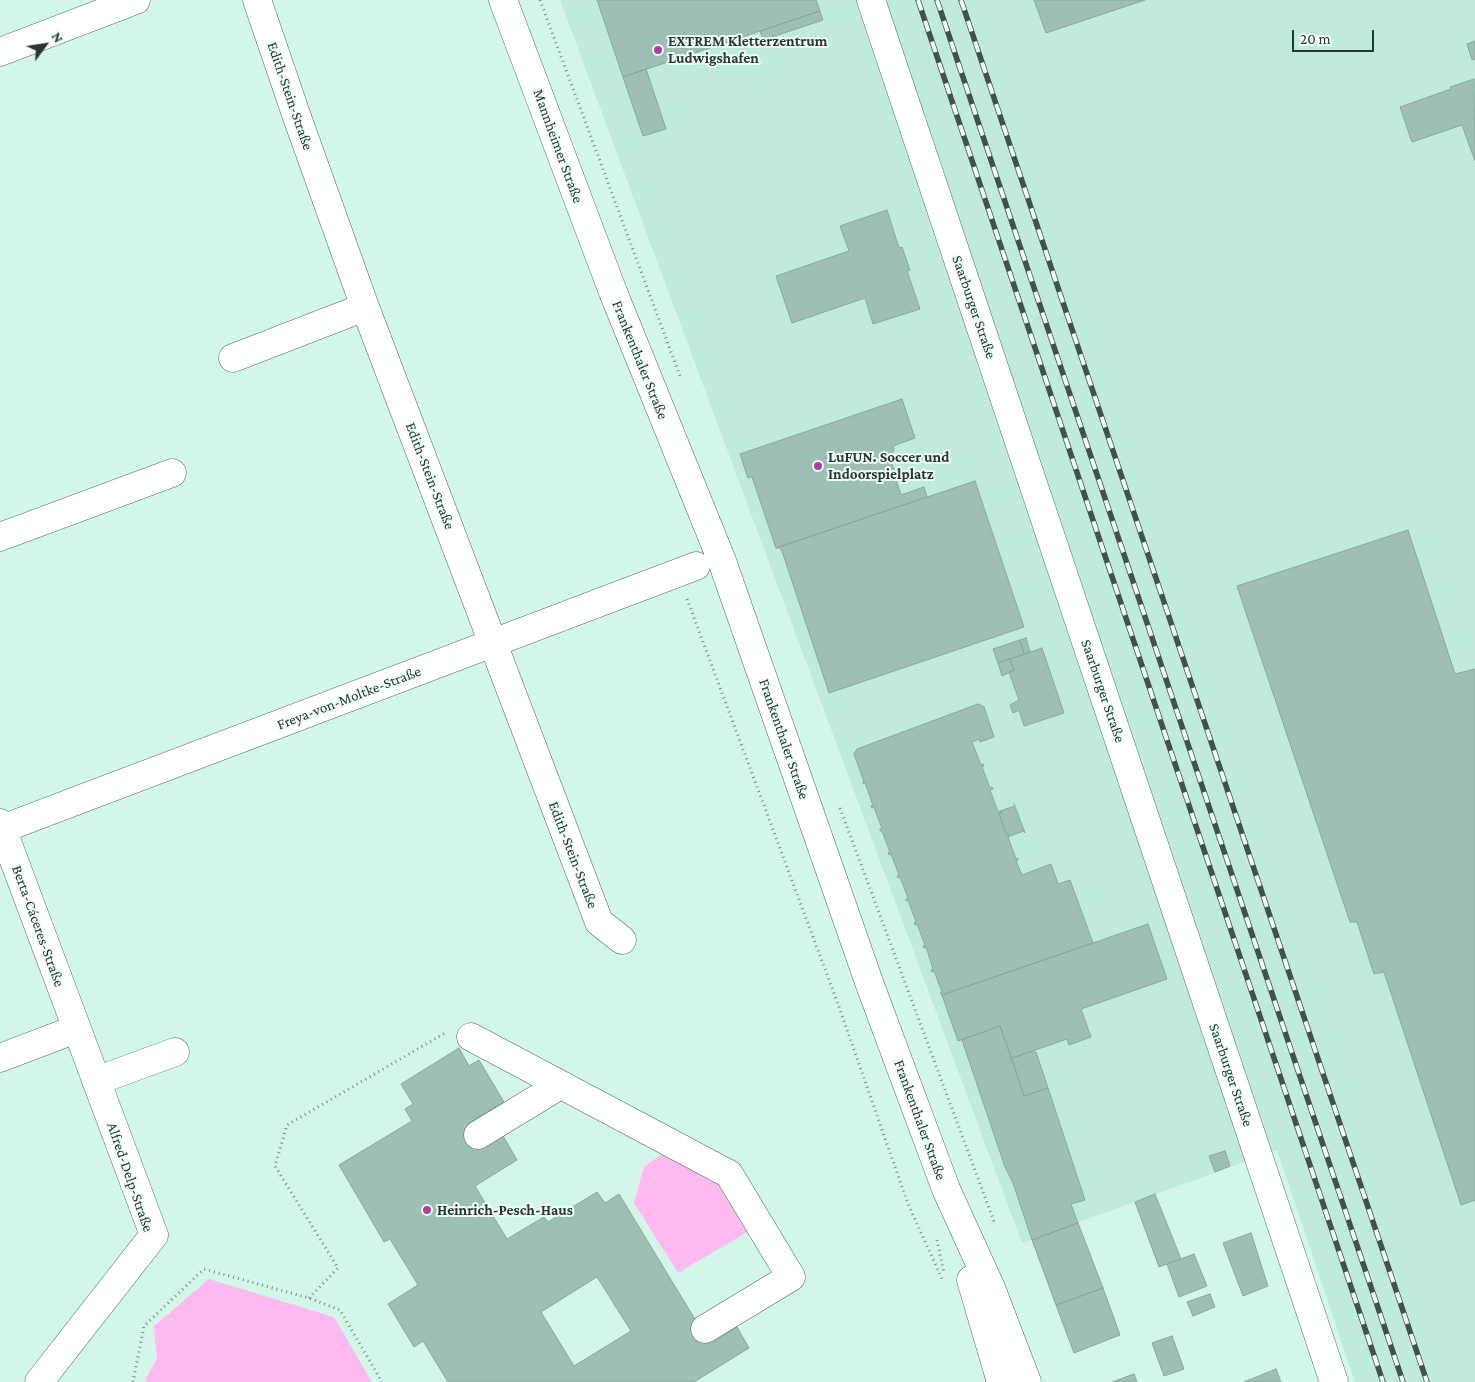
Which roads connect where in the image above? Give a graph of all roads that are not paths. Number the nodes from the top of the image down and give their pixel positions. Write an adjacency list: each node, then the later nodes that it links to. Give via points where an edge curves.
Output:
1 (136, 0): 5 (street)
2 (257, 0): 7 (street, Edith-Stein-Straße)
3 (504, 0): 6 (street, Mannheimer Straße)
4 (871, 0): 27 (street, Saarburger Straße)
5 (0, 52)
6 (612, 292): 22 (street, Frankenthaler Straße, via 722,561 870,986)
7 (365, 307): 8 (street); 12 (street, Edith-Stein-Straße)
8 (233, 358)
9 (172, 474): 10 (street)
10 (0, 537)
11 (696, 566): 12 (street, Freya-von-Moltke-Straße)
12 (494, 643): 13 (street, Freya-von-Moltke-Straße); 14 (street, Edith-Stein-Straße, via 599,922)
13 (1, 826): 15 (street, Berta-Cáceres-Straße)
14 (622, 940)
15 (76, 1029): 18 (street); 19 (street, Alfred-Delp-Straße)
16 (471, 1037): 20 (street)
17 (175, 1052): 19 (street)
18 (0, 1058)
19 (96, 1081): 24 (street, Alfred-Delp-Straße, via 154,1235)
20 (560, 1085): 21 (street); 23 (street, via 729,1174 791,1277)
21 (478, 1135)
22 (946, 1190): 25 (street, Frankenthaler Straße); 26 (street, Frankenthaler Straße, via 991,1288)
23 (705, 1329)
24 (39, 1382)
25 (1001, 1382)
26 (1027, 1382)
27 (1334, 1382)

